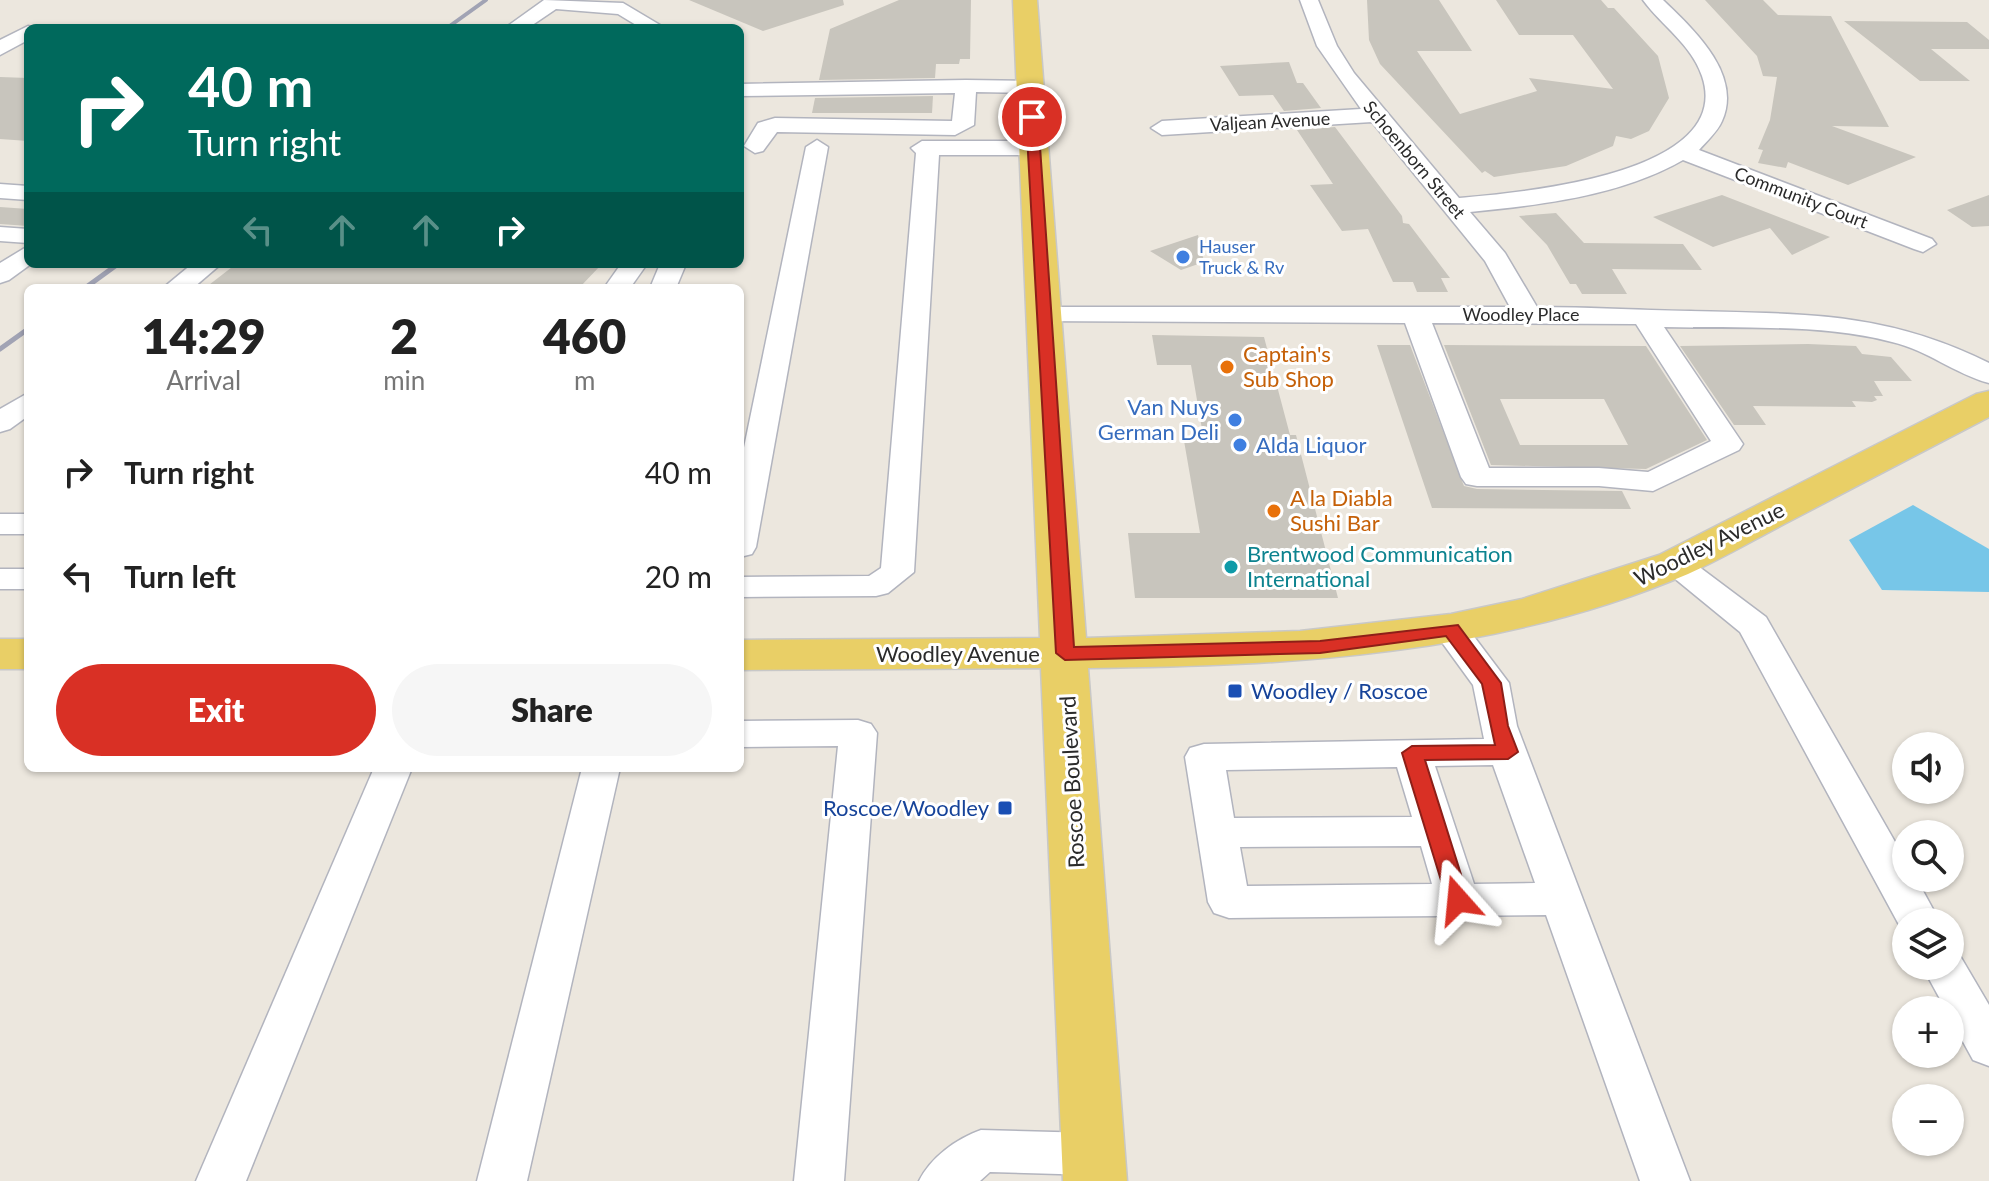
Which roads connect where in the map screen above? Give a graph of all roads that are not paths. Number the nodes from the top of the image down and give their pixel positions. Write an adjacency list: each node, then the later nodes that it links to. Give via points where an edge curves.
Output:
1 (1025, 0): 9 (main road, Roscoe Boulevard)
2 (1309, 0): 11 (street, Schoenborn Street, via 1336,62)
3 (1652, 0): 17 (street, via 1705,61 1717,94 1711,121)
4 (520, 24): 5 (street, via 549,3 623,9)
5 (648, 24)
6 (24, 32): 7 (street)
7 (7, 47)
8 (966, 86): 9 (street); 10 (street); 16 (street, via 963,125 955,128 775,125)
9 (1030, 87): 15 (main road, Roscoe Boulevard)
10 (744, 90)
11 (1378, 115): 12 (street, Valjean Avenue); 20 (street, Schoenborn Street)
12 (1162, 128)
13 (817, 147): 14 (street); 16 (street); 38 (street)
14 (928, 148): 15 (street); 42 (street, via 897,572 876,586)
15 (1034, 148): 28 (main road, Roscoe Boulevard)
16 (748, 149)
17 (1680, 151): 20 (street, via 1606,185); 23 (street, Community Court)
18 (0, 191): 19 (street)
19 (24, 193)
20 (1452, 206): 30 (street, Schoenborn Street, via 1496,258)
21 (0, 234): 22 (street)
22 (24, 236)
23 (1923, 244)
24 (24, 257): 26 (street)
25 (203, 268): 27 (street)
26 (0, 275)
27 (181, 284)
28 (1044, 315): 29 (street, Woodley Place); 44 (main road, Roscoe Boulevard)
29 (1415, 315): 30 (street, Woodley Place); 31 (street, via 1477,477 1653,482 1728,444)
30 (1528, 315): 31 (street, Woodley Place)
31 (1645, 318): 32 (street, Woodley Place, via 1855,326 1902,335)
32 (1989, 374)
33 (1989, 402): 39 (main road, Woodley Avenue)
34 (24, 405): 35 (street)
35 (0, 423)
36 (0, 524): 37 (street)
37 (24, 524)
38 (744, 526)
39 (1674, 564): 43 (main road, Woodley Avenue, via 1623,586); 57 (street, via 1754,625)
40 (0, 579): 41 (street)
41 (24, 579)
42 (744, 587)
43 (1451, 630): 44 (main road, Woodley Avenue, via 1320,647); 49 (street, via 1491,683)
44 (1065, 653): 47 (main road, Woodley Avenue); 60 (main road, Roscoe Boulevard)
45 (0, 654): 46 (main road)
46 (24, 654)
47 (744, 655)
48 (744, 734): 63 (street, via 858,733)
49 (1508, 752): 50 (street); 55 (street)
50 (1412, 753): 53 (street); 54 (street, via 1204,757)
51 (391, 772): 61 (street)
52 (600, 772): 62 (street)
53 (1436, 831): 54 (street); 56 (street)
54 (1217, 833): 56 (street, via 1229,902)
55 (1562, 899): 56 (street); 65 (street)
56 (1458, 900)
57 (1911, 908)
58 (1952, 980): 59 (street)
59 (1989, 1047)
60 (1094, 1168): 64 (street, via 981,1151)
61 (221, 1181)
62 (502, 1181)
63 (819, 1181)
64 (944, 1181)
65 (1665, 1181)

